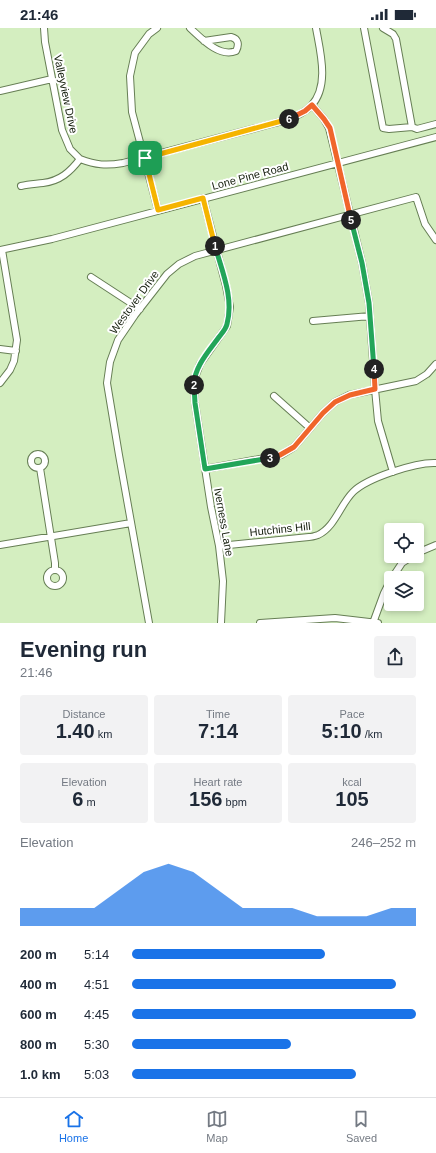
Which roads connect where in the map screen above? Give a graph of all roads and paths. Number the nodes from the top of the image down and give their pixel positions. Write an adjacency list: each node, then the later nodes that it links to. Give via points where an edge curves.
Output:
1 (44, 28): 8 (street, Valleyview Drive)
2 (157, 28): 14 (street, via 149,34 136,53 130,76 132,112)
3 (190, 28): 7 (street)
4 (316, 28): 10 (street, via 322,78)
5 (364, 28): 12 (street, via 383,128)
6 (383, 28): 12 (street, via 396,39)
7 (204, 41): 7 (street, via 209,46 228,52 236,51 238,44 237,40 231,37)
8 (52, 79): 9 (street); 15 (street, Valleyview Drive, via 62,130 70,149)
9 (0, 91)
10 (312, 105): 14 (street, via 287,120); 16 (street, via 330,128)
11 (436, 124): 12 (street, via 417,129)
12 (412, 127)
13 (436, 137): 16 (street, Lone Pine Road)
14 (145, 158): 15 (street, via 109,165); 19 (street)
15 (80, 159): 17 (street, via 59,179)
16 (338, 163): 18 (street, Lone Pine Road); 20 (street)
17 (21, 186)
18 (203, 198): 19 (street, Lone Pine Road); 23 (street, Iverness Lane)
19 (158, 210): 22 (street, Lone Pine Road)
20 (350, 215): 21 (street, Westover Drive, via 416,197 426,224); 23 (street, Westover Drive); 26 (street, via 362,263)
21 (436, 240)
22 (1, 250): 29 (street, via 17,340)
23 (216, 250): 25 (street, Westover Drive, via 179,264 167,274); 37 (street, Iverness Lane, via 230,307 227,326 200,364 194,380)
24 (91, 277): 25 (street)
25 (140, 308): 39 (street, Westover Drive, via 118,340 110,362 107,383)
26 (370, 316): 27 (street); 32 (street)
27 (313, 321)
28 (0, 349): 29 (street)
29 (16, 351): 31 (street, via 10,370)
30 (436, 364): 32 (street, via 416,381)
31 (0, 383)
32 (375, 389): 34 (street, via 350,395 335,402); 38 (street, via 378,422)
33 (274, 396): 34 (street)
34 (310, 428): 37 (street, via 294,447 280,455)
35 (436, 463): 38 (street, Hutchins Hill)
36 (40, 468): 40 (street)
37 (205, 469): 42 (street, Iverness Lane)
38 (394, 472): 42 (street, Hutchins Hill, via 368,482 353,492 334,520 318,535)
39 (131, 523): 40 (street); 47 (street, Westover Drive)
40 (51, 536): 41 (street); 45 (street)
41 (0, 544)
42 (219, 546): 48 (street, Iverness Lane, via 223,581)
43 (436, 546): 44 (street)
44 (424, 550)
45 (55, 570)
46 (384, 593): 50 (street)
47 (148, 623)
48 (222, 623)
49 (260, 623): 50 (street, via 335,618)
50 (375, 623)

